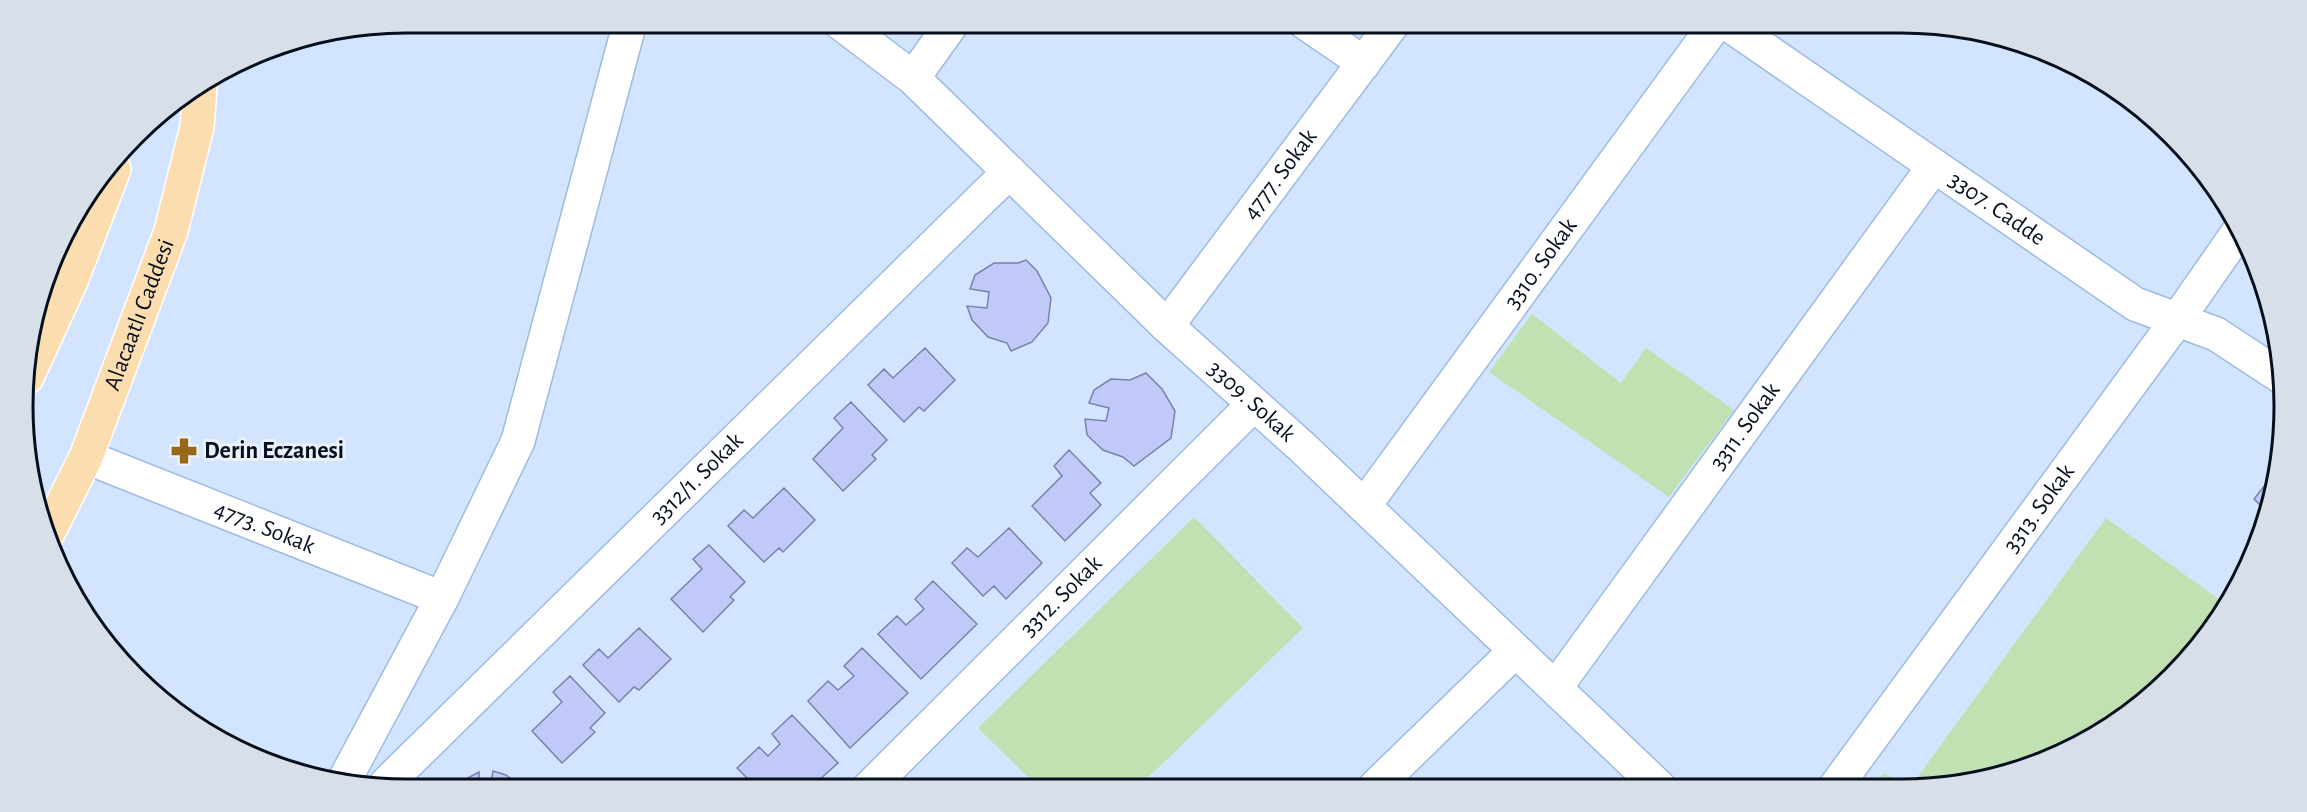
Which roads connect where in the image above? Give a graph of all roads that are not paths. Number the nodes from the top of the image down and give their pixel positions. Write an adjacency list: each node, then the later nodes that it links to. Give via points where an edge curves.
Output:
1 (627, 33): 23 (street, via 518,441)
2 (853, 33): 9 (street, 3309. Sokak)
3 (945, 33): 9 (street)
4 (1320, 33): 8 (street)
5 (1386, 33): 8 (street, 4777. Sokak)
6 (1709, 33): 21 (street, 3310. Sokak)
7 (1741, 33): 11 (street, 3307. Cadde)
8 (1364, 63): 16 (street, 4777. Sokak)
9 (912, 78): 12 (street, 3309. Sokak)
10 (199, 96): 20 (main road, Alacaatlı Caddesi, via 197,128 171,231)
11 (1934, 166): 15 (street, 3307. Cadde, via 2135,304); 25 (street, 3311. Sokak)
12 (1010, 171): 16 (street, 3309. Sokak); 29 (street, 3312/1. Sokak)
13 (110, 179): 17 (main road, via 75,272)
14 (2234, 238): 15 (street, 3313. Sokak)
15 (2177, 320): 18 (street, 3307. Cadde, via 2216,334); 33 (street, 3313. Sokak)
16 (1167, 326): 19 (street, 3309. Sokak)
17 (36, 357)
18 (2272, 371)
19 (1254, 404): 21 (street, 3309. Sokak); 30 (street, 3312. Sokak)
20 (86, 457): 22 (main road, Alacaatlı Caddesi); 23 (street, 4773. Sokak)
21 (1364, 506): 24 (street, 3309. Sokak)
22 (52, 524)
23 (442, 598): 26 (street)
24 (1515, 651): 25 (street, 3309. Sokak); 31 (street)
25 (1556, 687): 32 (street, 3309. Sokak)
26 (373, 726): 27 (street); 28 (street)
27 (347, 774)
28 (384, 778)
29 (393, 778)
30 (878, 779)
31 (1383, 779)
32 (1651, 779)
33 (1852, 779)

